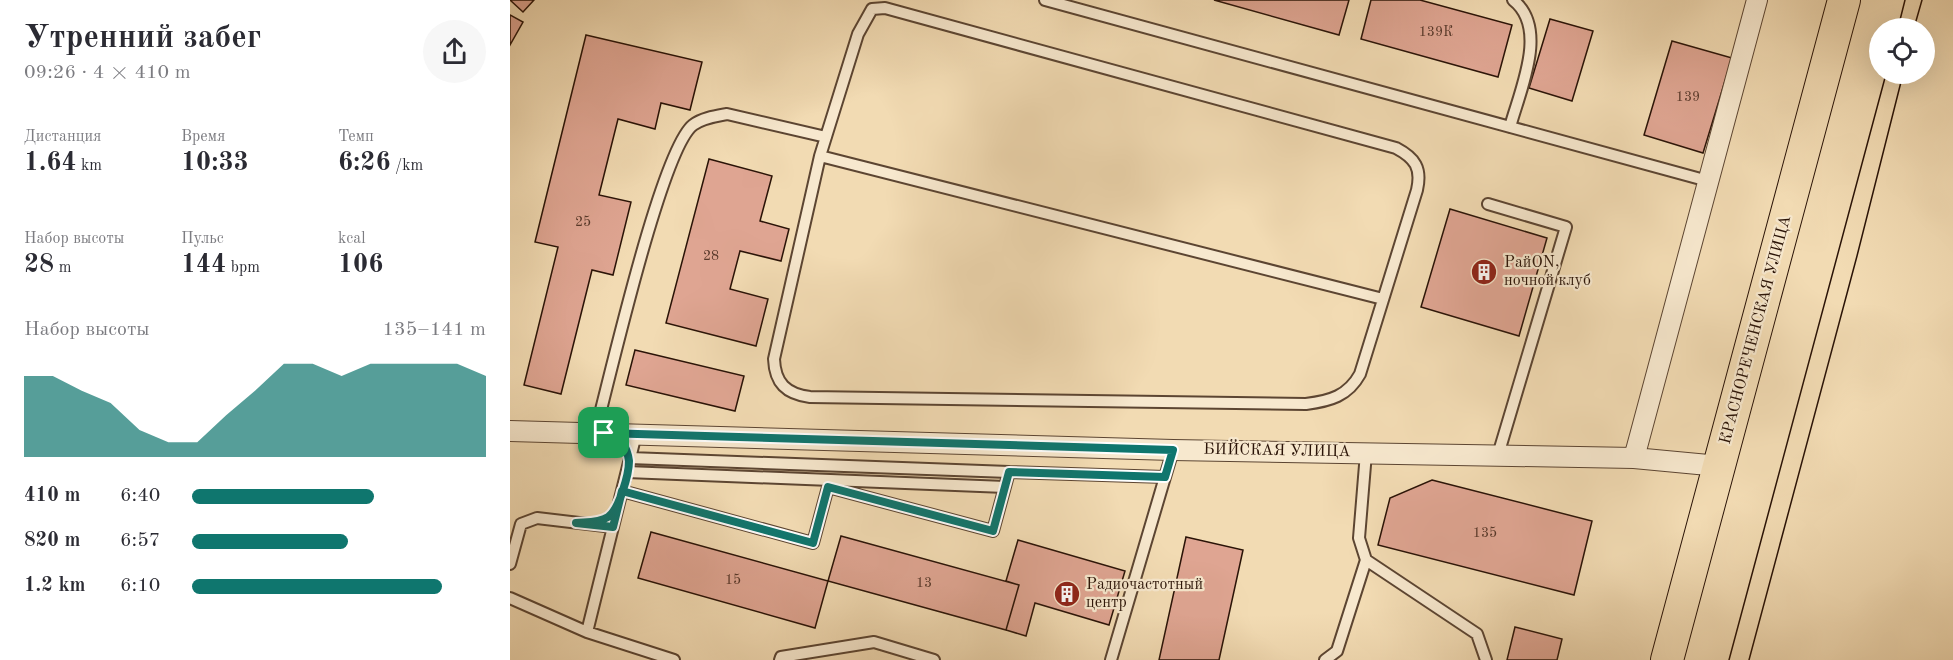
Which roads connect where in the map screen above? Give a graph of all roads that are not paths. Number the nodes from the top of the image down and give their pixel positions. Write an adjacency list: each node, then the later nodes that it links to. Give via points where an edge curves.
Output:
1 (1045, 0): 5 (lane)
2 (1513, 0): 5 (lane, via 1530,22 1532,42)
3 (1757, 0): 8 (street)
4 (1844, 0): 19 (main road, КРАСНОРЕЧЕНСКАЯ УЛИЦА)
5 (1510, 127): 8 (lane)
6 (826, 137): 7 (lane); 10 (lane, via 865,17 872,9 885,8 1396,148 1410,155 1420,177); 12 (lane, via 727,114 692,125 676,149 657,202)
7 (820, 156): 10 (lane); 10 (lane, via 774,359 779,381 796,395 1322,402 1353,387)
8 (1708, 181): 17 (street)
9 (1488, 204): 16 (lane, via 1566,227)
10 (1383, 299)
11 (510, 431): 12 (street, БИЙСКАЯ УЛИЦА)
12 (599, 433): 13 (street, БИЙСКАЯ УЛИЦА); 18 (lane, via 621,440)
13 (636, 434): 14 (street, БИЙСКАЯ УЛИЦА); 18 (lane)
14 (1173, 450): 15 (street, БИЙСКАЯ УЛИЦА); 21 (lane)
15 (1366, 453): 16 (street, БИЙСКАЯ УЛИЦА); 27 (lane, via 1359,538)
16 (1498, 455): 17 (street, БИЙСКАЯ УЛИЦА)
17 (1634, 458): 19 (street, БИЙСКАЯ УЛИЦА)
18 (628, 464): 20 (lane); 22 (lane); 23 (lane)
19 (1719, 466): 37 (main road, КРАСНОРЕЧЕНСКАЯ УЛИЦА)
20 (1009, 472): 21 (lane); 22 (lane)
21 (1165, 477): 34 (lane)
22 (1005, 487): 23 (lane, via 993,531 828,487 813,543)
23 (622, 491): 24 (lane)
24 (618, 507): 25 (lane, via 599,521); 26 (lane)
25 (576, 523): 26 (lane); 28 (lane, via 537,518 521,525)
26 (613, 527): 30 (lane)
27 (1366, 560): 35 (lane, via 1337,651); 36 (lane, via 1477,634)
28 (510, 564)
29 (510, 598): 30 (lane)
30 (587, 632): 31 (lane)
31 (674, 660)
32 (780, 660): 33 (lane, via 874,642)
33 (934, 660)
34 (1111, 660)
35 (1325, 660)
36 (1486, 660)
37 (1667, 660)

